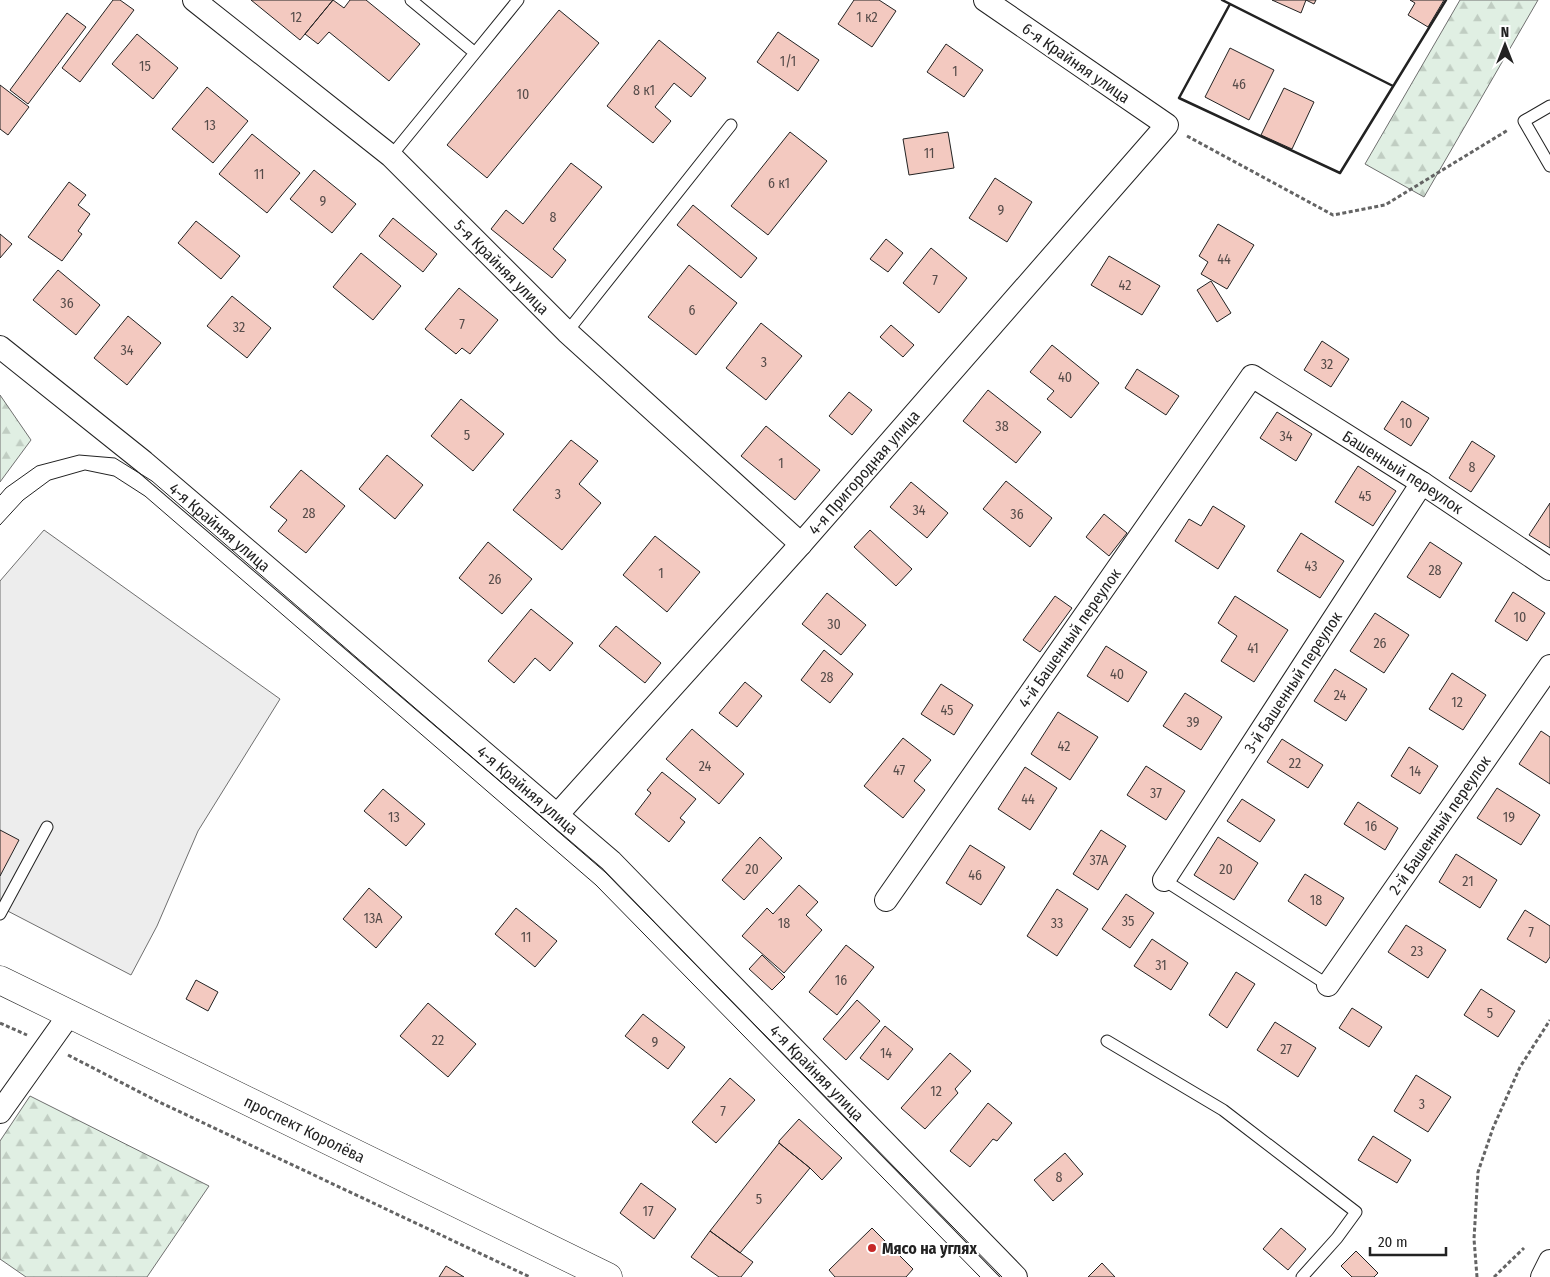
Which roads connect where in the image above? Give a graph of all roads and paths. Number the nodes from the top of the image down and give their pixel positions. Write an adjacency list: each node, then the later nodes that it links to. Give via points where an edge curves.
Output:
1 (194, 0): 10 (street, 5-я Крайняя улица)
2 (411, 0): 5 (lane)
3 (518, 0): 5 (lane)
4 (985, 0): 9 (street, 6-я Крайняя улица)
5 (475, 53): 10 (lane)
6 (1550, 106): 7 (lane)
7 (1524, 121): 9 (path, via 1385,205 1333,216); 11 (lane)
8 (732, 125): 12 (lane)
9 (1167, 125): 16 (street, 4-я Пригородная улица)
10 (391, 156): 12 (street, 5-я Крайняя улица)
11 (1550, 166)
12 (567, 332): 16 (street, 5-я Крайняя улица)
13 (0, 347): 19 (street, 4-я Крайняя улица, via 144,462)
14 (1252, 376): 15 (street, Башенный переулок); 22 (street, 4-й Башенный переулок)
15 (1422, 483): 17 (street, Башенный переулок); 21 (street, 3-й Башенный переулок)
16 (801, 544): 19 (street, 4-я Пригородная улица)
17 (1550, 569)
18 (1550, 666): 25 (street, 2-й Башенный переулок)
19 (557, 815): 36 (street, 4-я Крайняя улица, via 611,861)
20 (47, 827): 23 (lane)
21 (1164, 880): 25 (lane)
22 (886, 900)
23 (0, 914)
24 (0, 980): 26 (main road, проспект Королёва)
25 (1328, 984)
26 (69, 1014): 30 (street); 35 (main road, проспект Королёва)
27 (1550, 1020): 38 (path, via 1520,1067 1492,1128 1478,1172 1474,1239)
28 (0, 1023): 30 (path)
29 (1106, 1041): 37 (lane, via 1223,1110 1356,1212)
30 (48, 1045): 31 (street); 34 (path, via 157,1101)
31 (0, 1112)
32 (1524, 1248): 39 (path)
33 (1550, 1261): 40 (street)
34 (530, 1277)
35 (608, 1277)
36 (1016, 1277)
37 (1302, 1277)
38 (1477, 1277)
39 (1494, 1277)
40 (1542, 1277)

